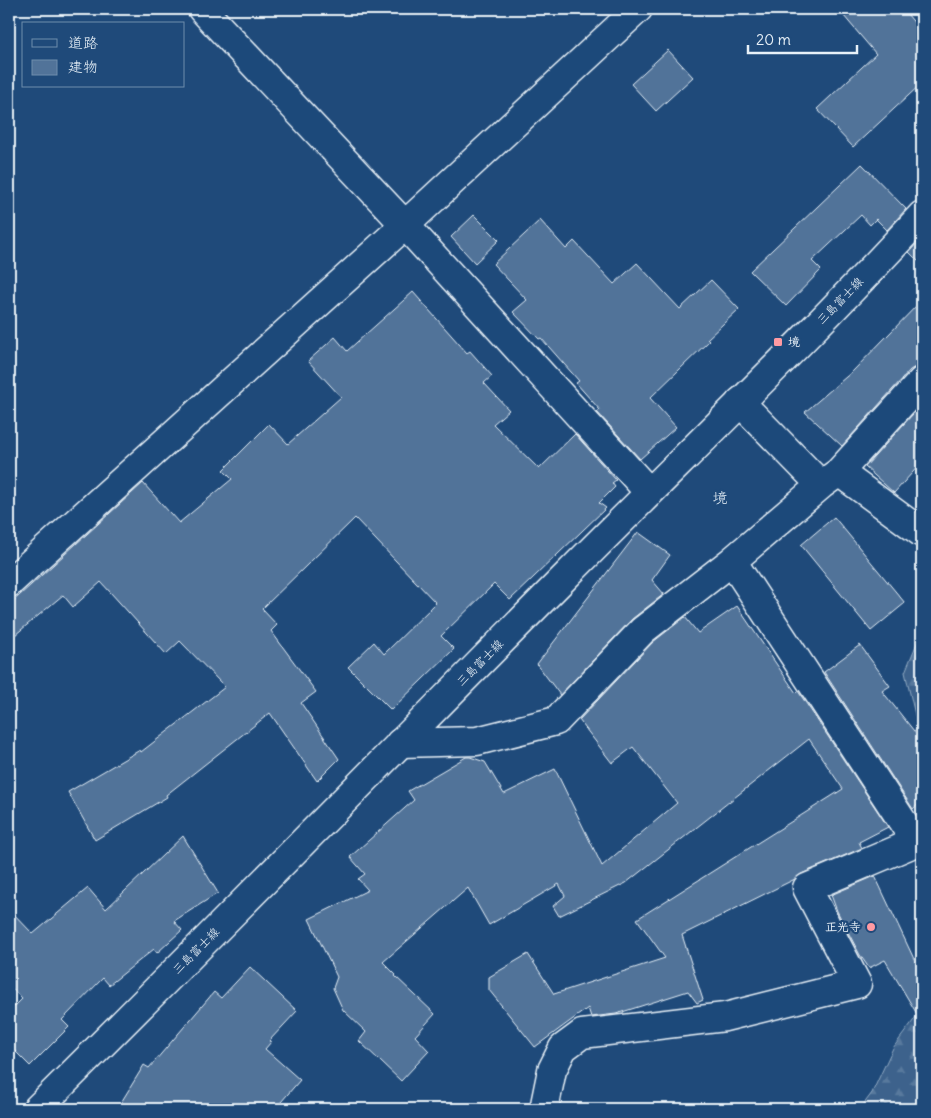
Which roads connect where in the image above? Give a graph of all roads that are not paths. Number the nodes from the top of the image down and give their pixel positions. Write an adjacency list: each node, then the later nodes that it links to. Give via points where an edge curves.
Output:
1 (202, 9): 4 (street)
2 (638, 9): 4 (street)
3 (922, 215): 6 (street, 三島富士線)
4 (405, 225): 8 (street); 11 (street)
5 (922, 381): 7 (street)
6 (740, 402): 7 (street); 8 (street, 三島富士線)
7 (830, 479): 9 (street); 10 (street)
8 (649, 492): 12 (street, 三島富士線)
9 (922, 533)
10 (732, 561): 12 (street, via 642,630 556,721 477,742); 14 (street, via 916,842 807,888 857,984 725,1017 582,1034 563,1048 552,1070)
11 (9, 583)
12 (400, 743): 13 (street, 三島富士線)
13 (37, 1109)
14 (544, 1109)

